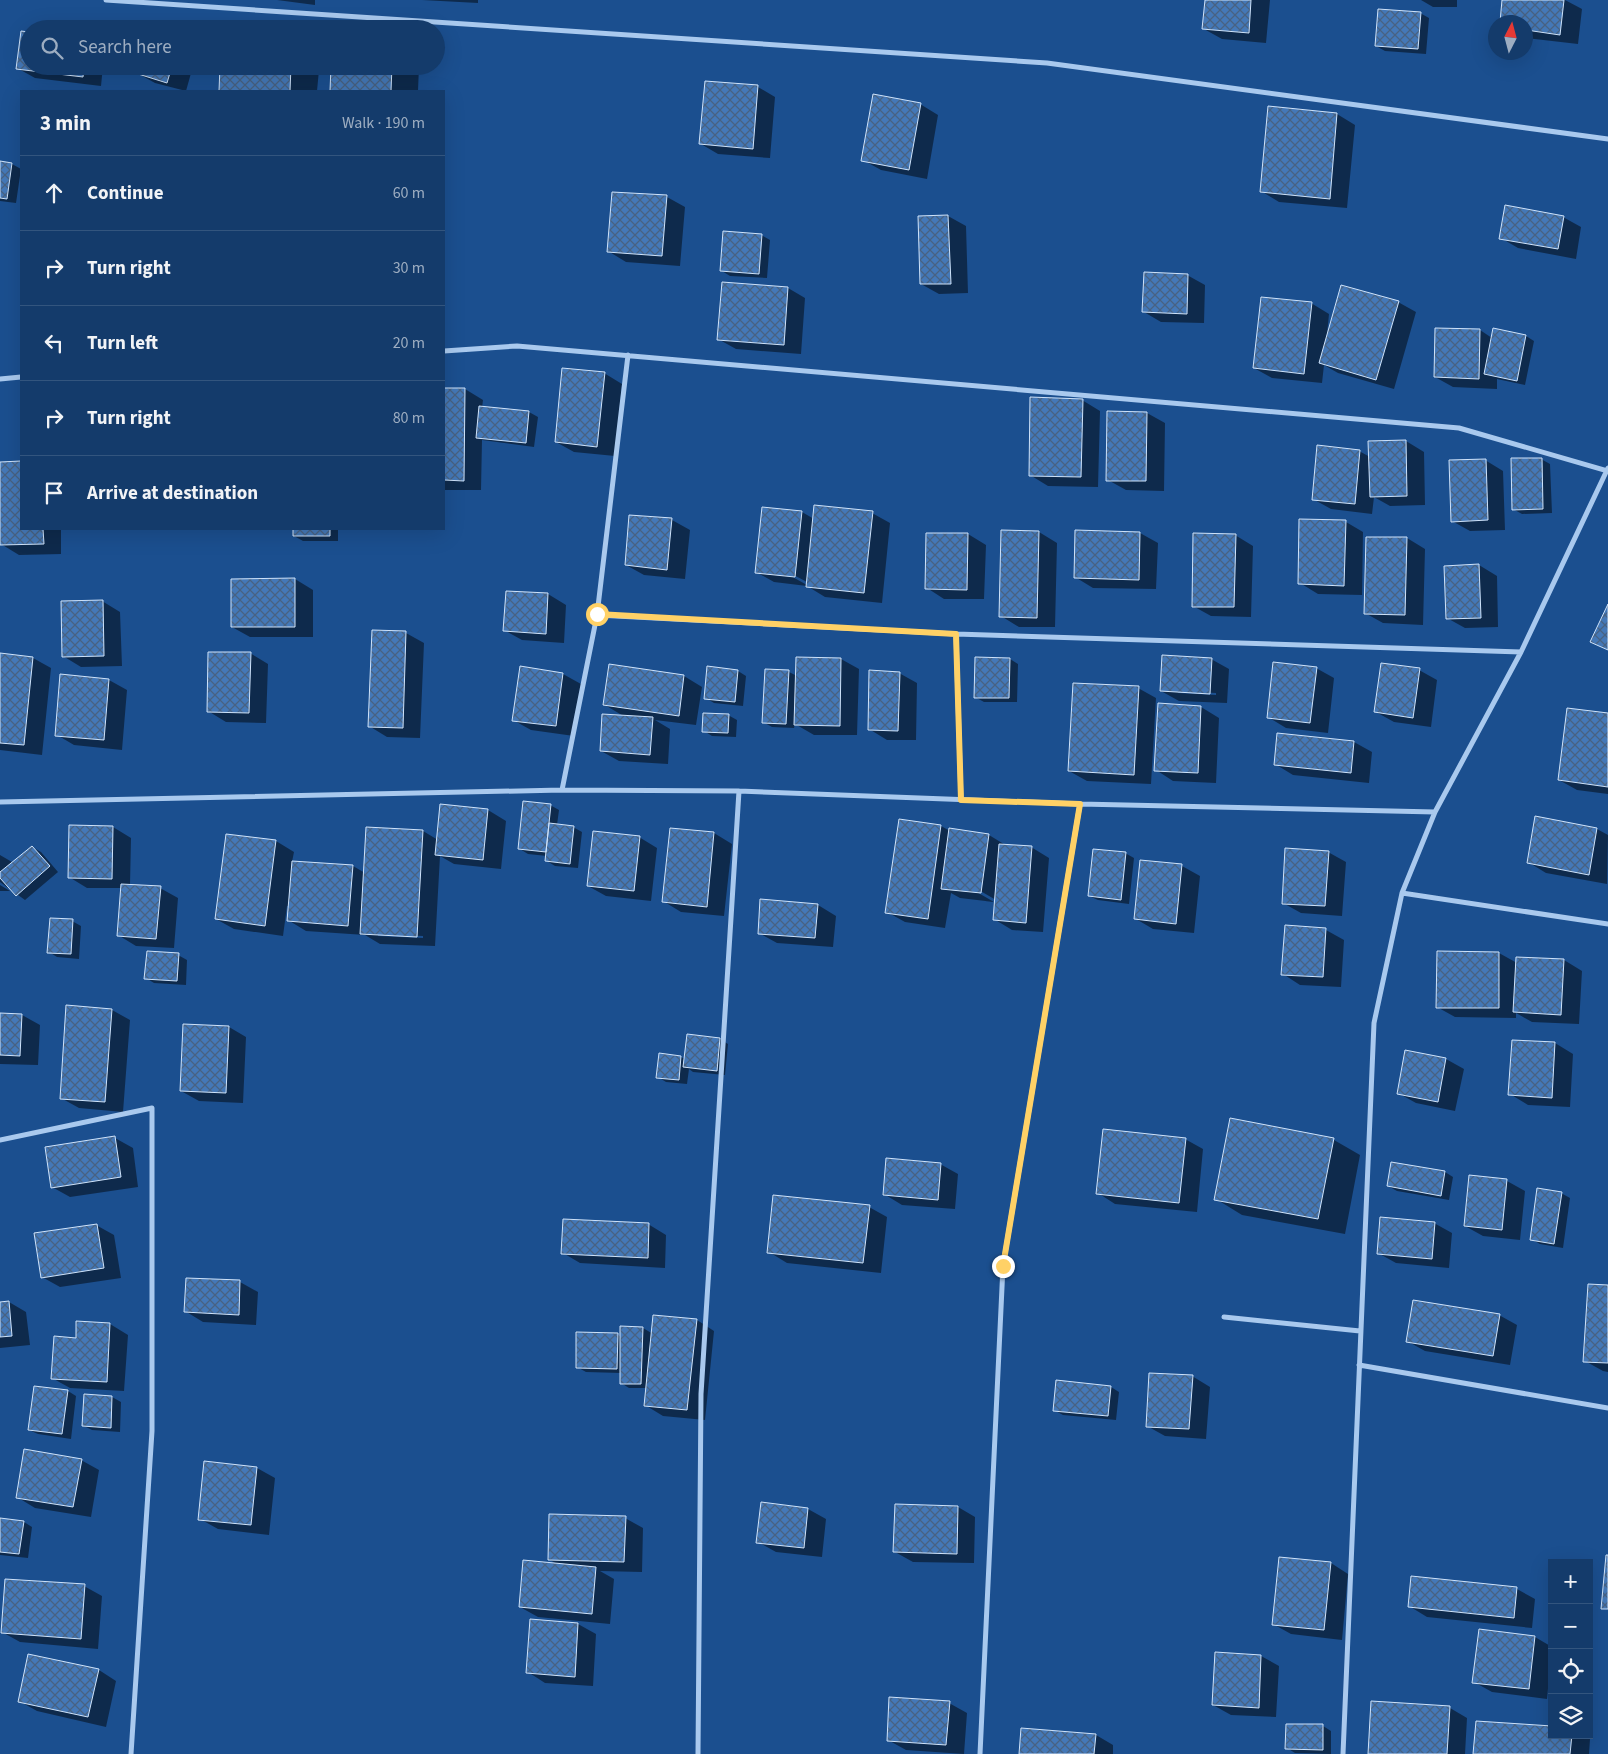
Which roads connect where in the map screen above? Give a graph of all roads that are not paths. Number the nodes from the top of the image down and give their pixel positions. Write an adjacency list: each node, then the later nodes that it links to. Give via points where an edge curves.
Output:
1 (106, 0): 2 (street)
2 (405, 20)
3 (445, 23): 4 (street, via 1047,63)
4 (1608, 139)
5 (445, 351): 6 (street, via 517,346)
6 (628, 355): 9 (street, via 1459,428); 10 (street)
7 (20, 378): 8 (street)
8 (0, 379)
9 (1608, 470): 12 (street)
10 (597, 614): 11 (street); 13 (street)
11 (956, 634): 12 (street); 15 (street)
12 (1521, 652): 18 (street)
13 (562, 790): 14 (street); 16 (street)
14 (740, 791): 15 (street); 27 (street, via 701,1394)
15 (961, 800): 17 (street)
16 (0, 802)
17 (1080, 804): 18 (street); 28 (street, via 1003,1266)
18 (1435, 812): 19 (street)
19 (1402, 893): 20 (street); 23 (street, via 1374,1023)
20 (1608, 924)
21 (0, 1140): 26 (street, via 152,1108 152,1431)
22 (1224, 1317): 23 (street)
23 (1360, 1331): 24 (street)
24 (1359, 1365): 25 (street); 29 (street)
25 (1608, 1408)
26 (130, 1754)
27 (698, 1754)
28 (980, 1754)
29 (1343, 1754)

